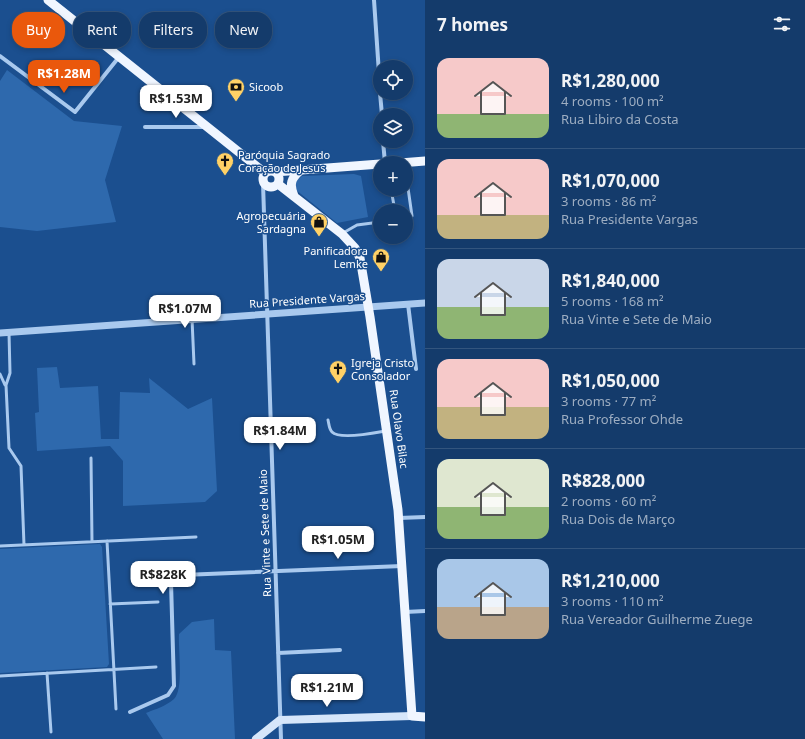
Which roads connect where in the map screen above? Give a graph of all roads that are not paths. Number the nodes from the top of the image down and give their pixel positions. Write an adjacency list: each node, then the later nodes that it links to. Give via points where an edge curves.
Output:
1 (48, 0): 4 (main road)
2 (374, 0): 5 (street)
3 (0, 56): 4 (street, via 75,112)
4 (119, 57): 7 (main road)
5 (378, 60)
6 (145, 127): 7 (street)
7 (207, 127): 13 (main road)
8 (425, 161): 9 (main road)
9 (413, 162)
10 (373, 165): 11 (main road)
11 (302, 170): 12 (main road); 16 (main road, via 291,181)
12 (275, 172): 13 (main road); 15 (main road, via 279,178)
13 (265, 173): 14 (main road)
14 (263, 183): 15 (main road, via 272,187); 22 (street, Rua Vinte e Sete de Maio)
15 (278, 184): 16 (main road, Rua Olavo Bilac)
16 (294, 196): 18 (main road, Rua Olavo Bilac)
17 (373, 223): 18 (lane, via 357,225)
18 (342, 234): 21 (main road, Rua Olavo Bilac, via 360,258)
19 (425, 303): 20 (street, Rua Presidente Vargas)
20 (408, 304): 21 (street, Rua Presidente Vargas); 27 (street)
21 (369, 307): 22 (street, Rua Presidente Vargas); 31 (main road, Rua Olavo Bilac)
22 (268, 314): 23 (street, Rua Presidente Vargas); 41 (street, Rua Vinte e Sete de Maio)
23 (192, 319): 25 (street, Rua Presidente Vargas); 26 (lane)
24 (0, 333): 25 (street, Rua Presidente Vargas)
25 (9, 333): 29 (lane, via 10,373)
26 (194, 364)
27 (416, 369)
28 (0, 374): 29 (lane)
29 (6, 385): 38 (lane, via 9,448 21,466)
30 (328, 420): 31 (lane, via 330,430 337,435)
31 (387, 431): 34 (main road, Rua Olavo Bilac)
32 (91, 458): 37 (lane)
33 (425, 517): 34 (street)
34 (399, 518): 40 (main road, Rua Olavo Bilac)
35 (196, 537): 36 (lane)
36 (107, 541): 37 (lane); 43 (lane)
37 (92, 542): 38 (lane)
38 (24, 545): 39 (lane)
39 (0, 546)
40 (402, 566): 41 (street); 45 (main road, Rua Olavo Bilac)
41 (275, 571): 47 (street, Rua Vinte e Sete de Maio); 53 (street, via 183,574 171,579 174,686 168,695)
42 (158, 602): 43 (lane)
43 (110, 604): 49 (lane)
44 (425, 611): 45 (street)
45 (405, 612): 54 (main road, Rua Olavo Bilac)
46 (340, 650): 47 (street)
47 (278, 652): 56 (street, Rua Vinte e Sete de Maio)
48 (156, 668): 49 (lane)
49 (114, 670): 50 (lane); 52 (lane)
50 (47, 673): 51 (lane); 57 (lane)
51 (0, 676)
52 (116, 709)
53 (130, 712)
54 (412, 716): 55 (main road); 56 (main road)
55 (425, 717)
56 (280, 720): 58 (main road); 59 (street, Rua Vinte e Sete de Maio)
57 (51, 732)
58 (256, 739)
59 (281, 739)

